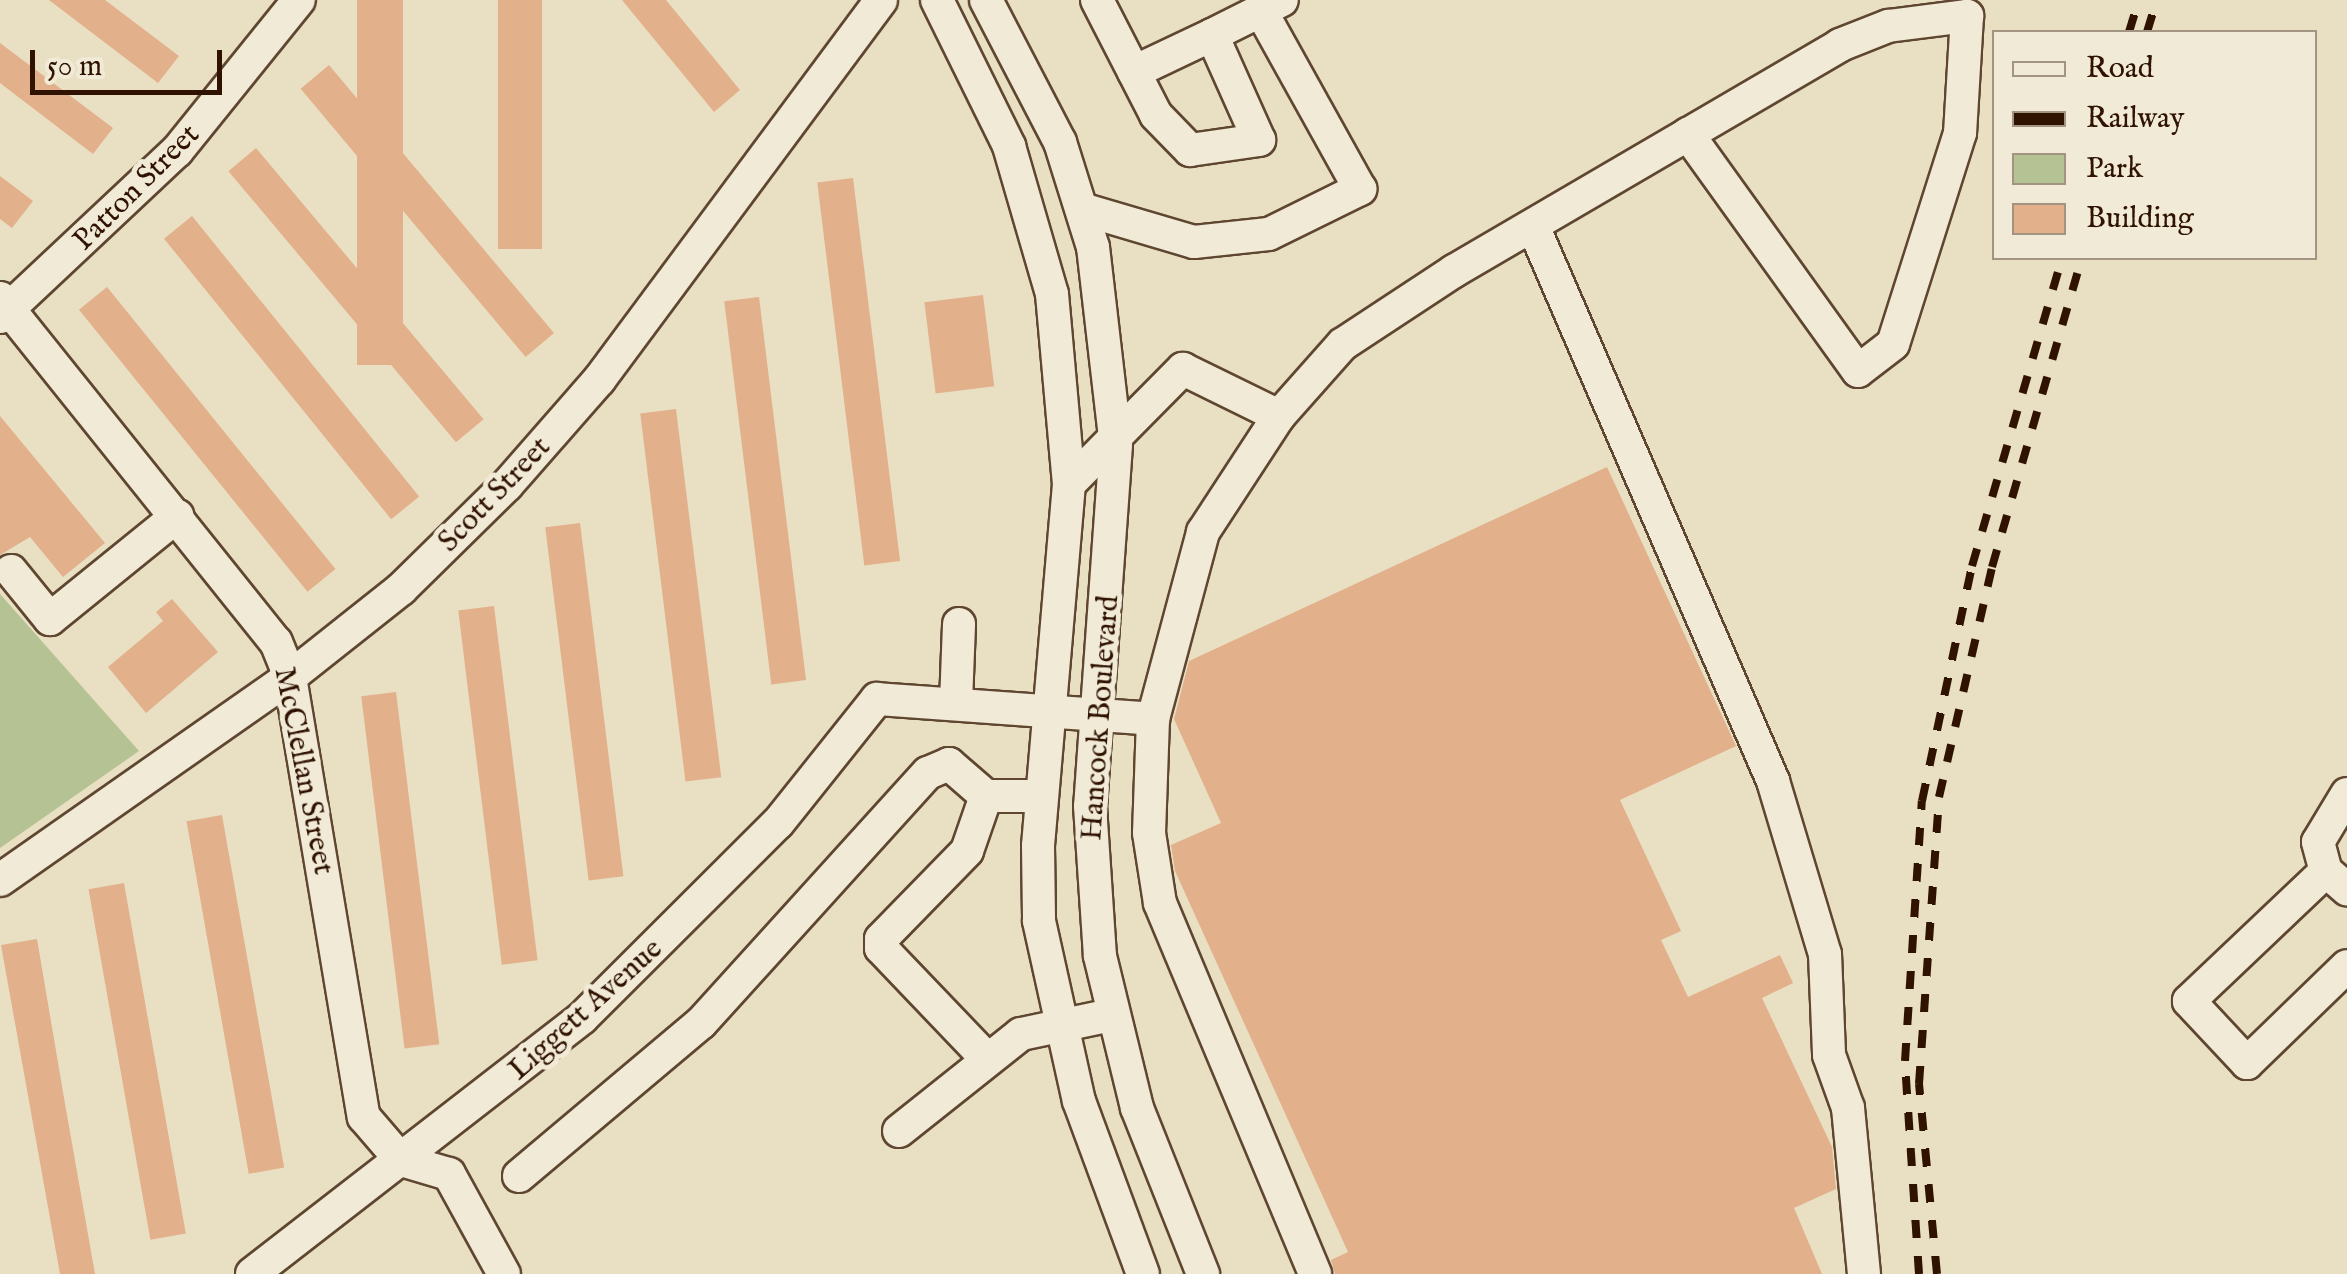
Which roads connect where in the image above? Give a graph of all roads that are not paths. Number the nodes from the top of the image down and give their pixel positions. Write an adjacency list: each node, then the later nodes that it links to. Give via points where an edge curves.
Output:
1 (299, 0): 12 (street, Patton Street, via 188,139)
2 (881, 0): 19 (street, Scott Street, via 549,440 416,575)
3 (937, 0): 15 (street, Hancock Boulevard, via 1038,225)
4 (986, 0): 10 (street, Hancock Boulevard, via 1030,74)
5 (1097, 0): 8 (street)
6 (1271, 5): 7 (street); 10 (street, via 1360,189 1269,234 1194,242)
7 (1212, 34): 8 (street); 8 (street, via 1259,140 1190,150 1156,115)
8 (1134, 72)
9 (1688, 134): 9 (street, via 1840,45 1888,26 1966,16 1960,134 1893,344 1858,372); 11 (street)
10 (1082, 209): 14 (street, Hancock Boulevard, via 1101,293)
11 (1533, 226): 13 (street, via 1344,344); 41 (street, via 1773,781 1825,954 1829,1055 1848,1108)
12 (4, 308): 16 (street, McClellan Street)
13 (1279, 416): 14 (street, via 1182,369); 23 (street, via 1203,532)
14 (1116, 445): 15 (street); 22 (street, Hancock Boulevard)
15 (1069, 484): 21 (street, Hancock Boulevard)
16 (178, 516): 17 (street, via 50,619); 19 (street, McClellan Street, via 276,642)
17 (11, 571)
18 (959, 624): 20 (street)
19 (290, 677): 27 (street, Scott Street); 34 (street, McClellan Street, via 364,1117)
20 (956, 703): 21 (street); 34 (street, Liggett Avenue, via 876,699 778,824 647,958 496,1090)
21 (1049, 708): 22 (street); 26 (street, Hancock Boulevard)
22 (1099, 710): 23 (street); 30 (street, Hancock Boulevard, via 1093,888)
23 (1154, 718): 40 (street, via 1148,833 1160,903)
24 (2347, 794): 28 (street, via 2318,842)
25 (986, 796): 26 (street); 32 (street, via 967,851 881,938 882,948); 35 (street, via 949,764 928,774 701,1022)
26 (1041, 796): 31 (street, Hancock Boulevard, via 1040,922)
27 (0, 880)
28 (2337, 880): 29 (street, via 2189,1001 2247,1063)
29 (2347, 966)
30 (1111, 1015): 31 (street); 39 (street, Hancock Boulevard, via 1144,1126)
31 (1059, 1027): 32 (street, via 1021,1034); 38 (street, Hancock Boulevard)
32 (986, 1058): 33 (street)
33 (898, 1131)
34 (401, 1160): 36 (street, Liggett Avenue); 37 (street, via 449,1174)
35 (519, 1176)
36 (252, 1274)
37 (504, 1274)
38 (1143, 1274)
39 (1203, 1274)
40 (1315, 1274)
41 (1864, 1274)

